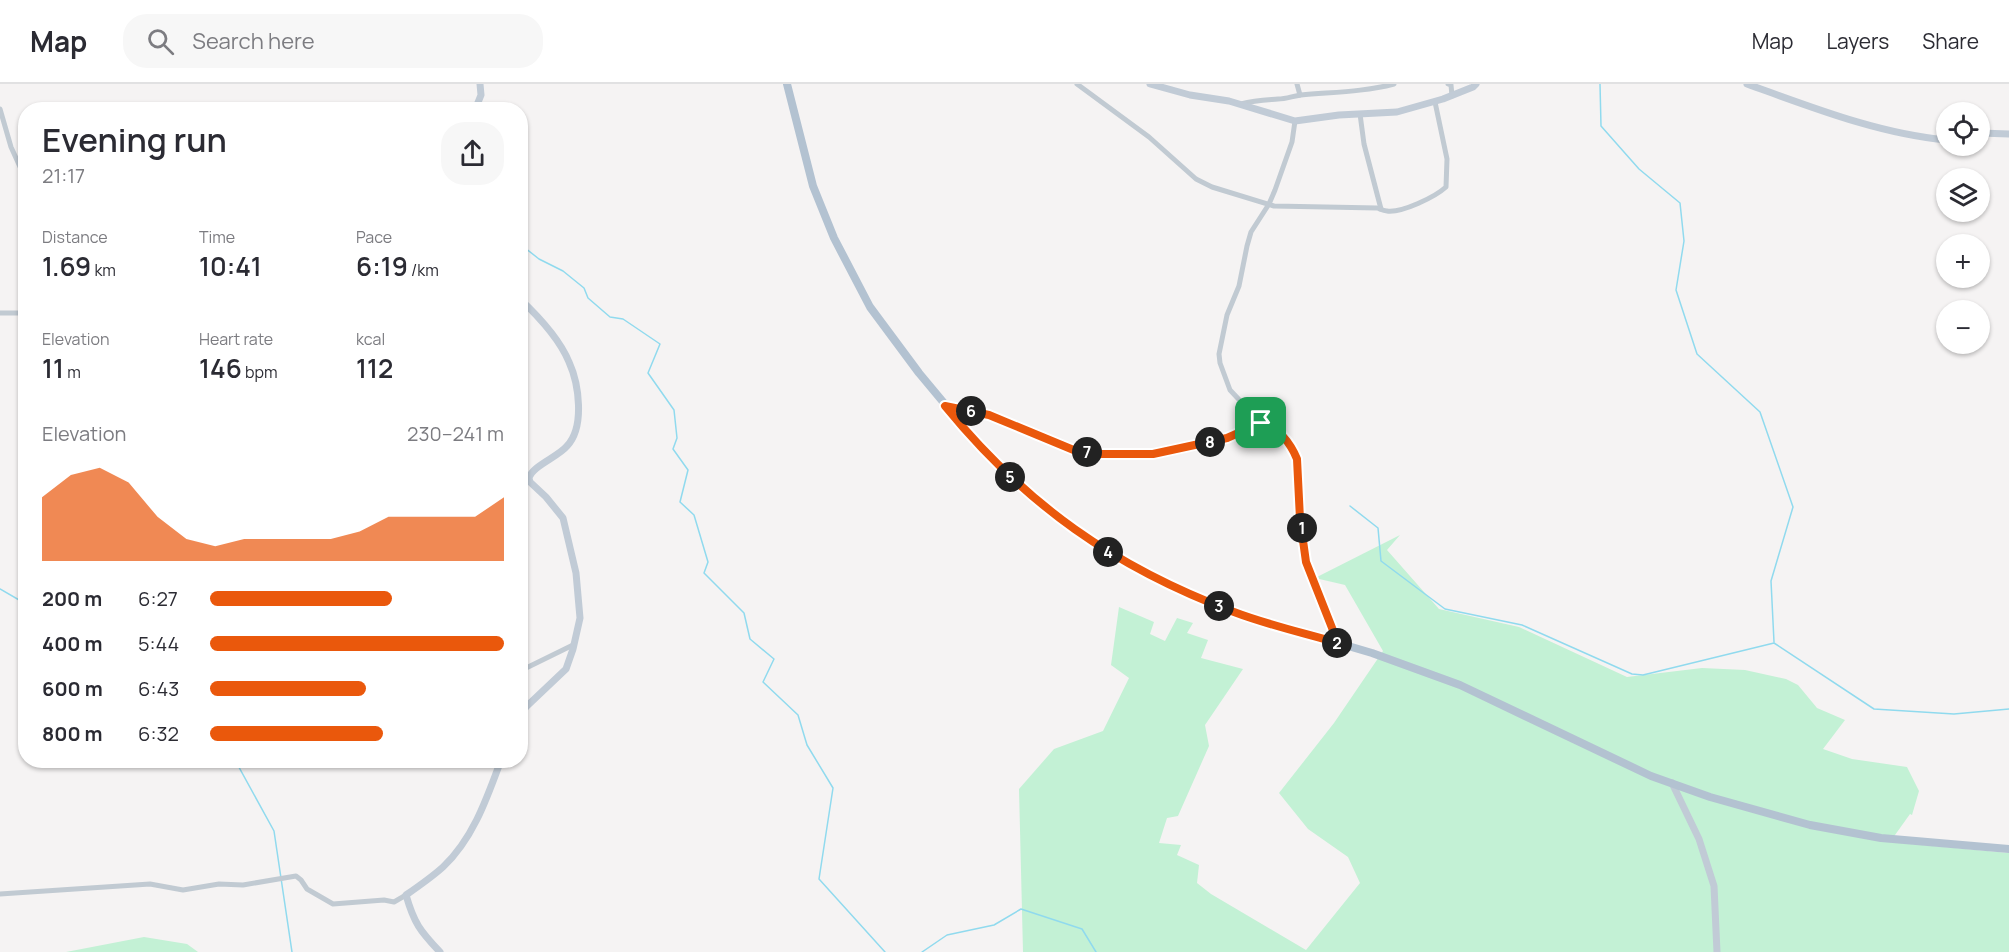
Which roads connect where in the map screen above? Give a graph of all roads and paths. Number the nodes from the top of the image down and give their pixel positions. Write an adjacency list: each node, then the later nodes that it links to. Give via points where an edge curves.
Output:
1 (480, 84): 13 (street)
2 (787, 84): 29 (main road, via 813,186 834,238 870,307)
3 (1077, 84): 24 (street, via 1149,137 1197,179)
4 (1150, 84): 15 (street)
5 (1298, 84): 11 (street)
6 (1394, 84): 10 (street)
7 (1448, 84): 12 (street)
8 (1476, 84): 12 (street)
9 (1747, 84): 22 (street, via 1841,117)
10 (1373, 87): 11 (street)
11 (1300, 95): 15 (street)
12 (1452, 96): 14 (street)
13 (478, 102)
14 (1435, 102): 17 (street, via 1397,112); 25 (street, via 1447,159 1446,187 1406,208 1388,212)
15 (1240, 105): 18 (street)
16 (0, 109): 19 (street)
17 (1360, 114): 18 (street); 25 (street)
18 (1295, 121): 24 (street, via 1292,142)
19 (2, 126): 23 (street)
20 (1990, 133): 21 (street)
21 (2009, 134)
22 (1936, 139)
23 (18, 162)
24 (1269, 204): 25 (street); 30 (street, via 1246,246 1219,354 1230,390)
25 (1381, 209)
26 (528, 308): 32 (street, via 569,361 576,390 579,417 574,439 529,478 563,518 579,603)
27 (0, 313): 28 (street)
28 (18, 314)
29 (945, 406): 30 (street, via 989,415 1076,451 1102,454 1153,454 1227,438); 31 (main road, via 1015,482 1046,509 1119,559 1236,613)
30 (1261, 423): 31 (street, via 1273,427 1297,459 1306,562)
31 (1338, 643): 36 (main road, via 1460,685)
32 (573, 645): 33 (street); 34 (street, via 566,669)
33 (528, 667)
34 (528, 705)
35 (498, 768): 39 (street, via 463,844 442,868)
36 (1672, 783): 37 (main road, via 1810,825 1881,838); 41 (street, via 1699,839 1714,886)
37 (2009, 849)
38 (0, 894): 39 (street, via 150,884 183,890 296,876 307,889 333,904 394,902)
39 (406, 895): 40 (street, via 419,930)
40 (440, 952)
41 (1717, 952)

